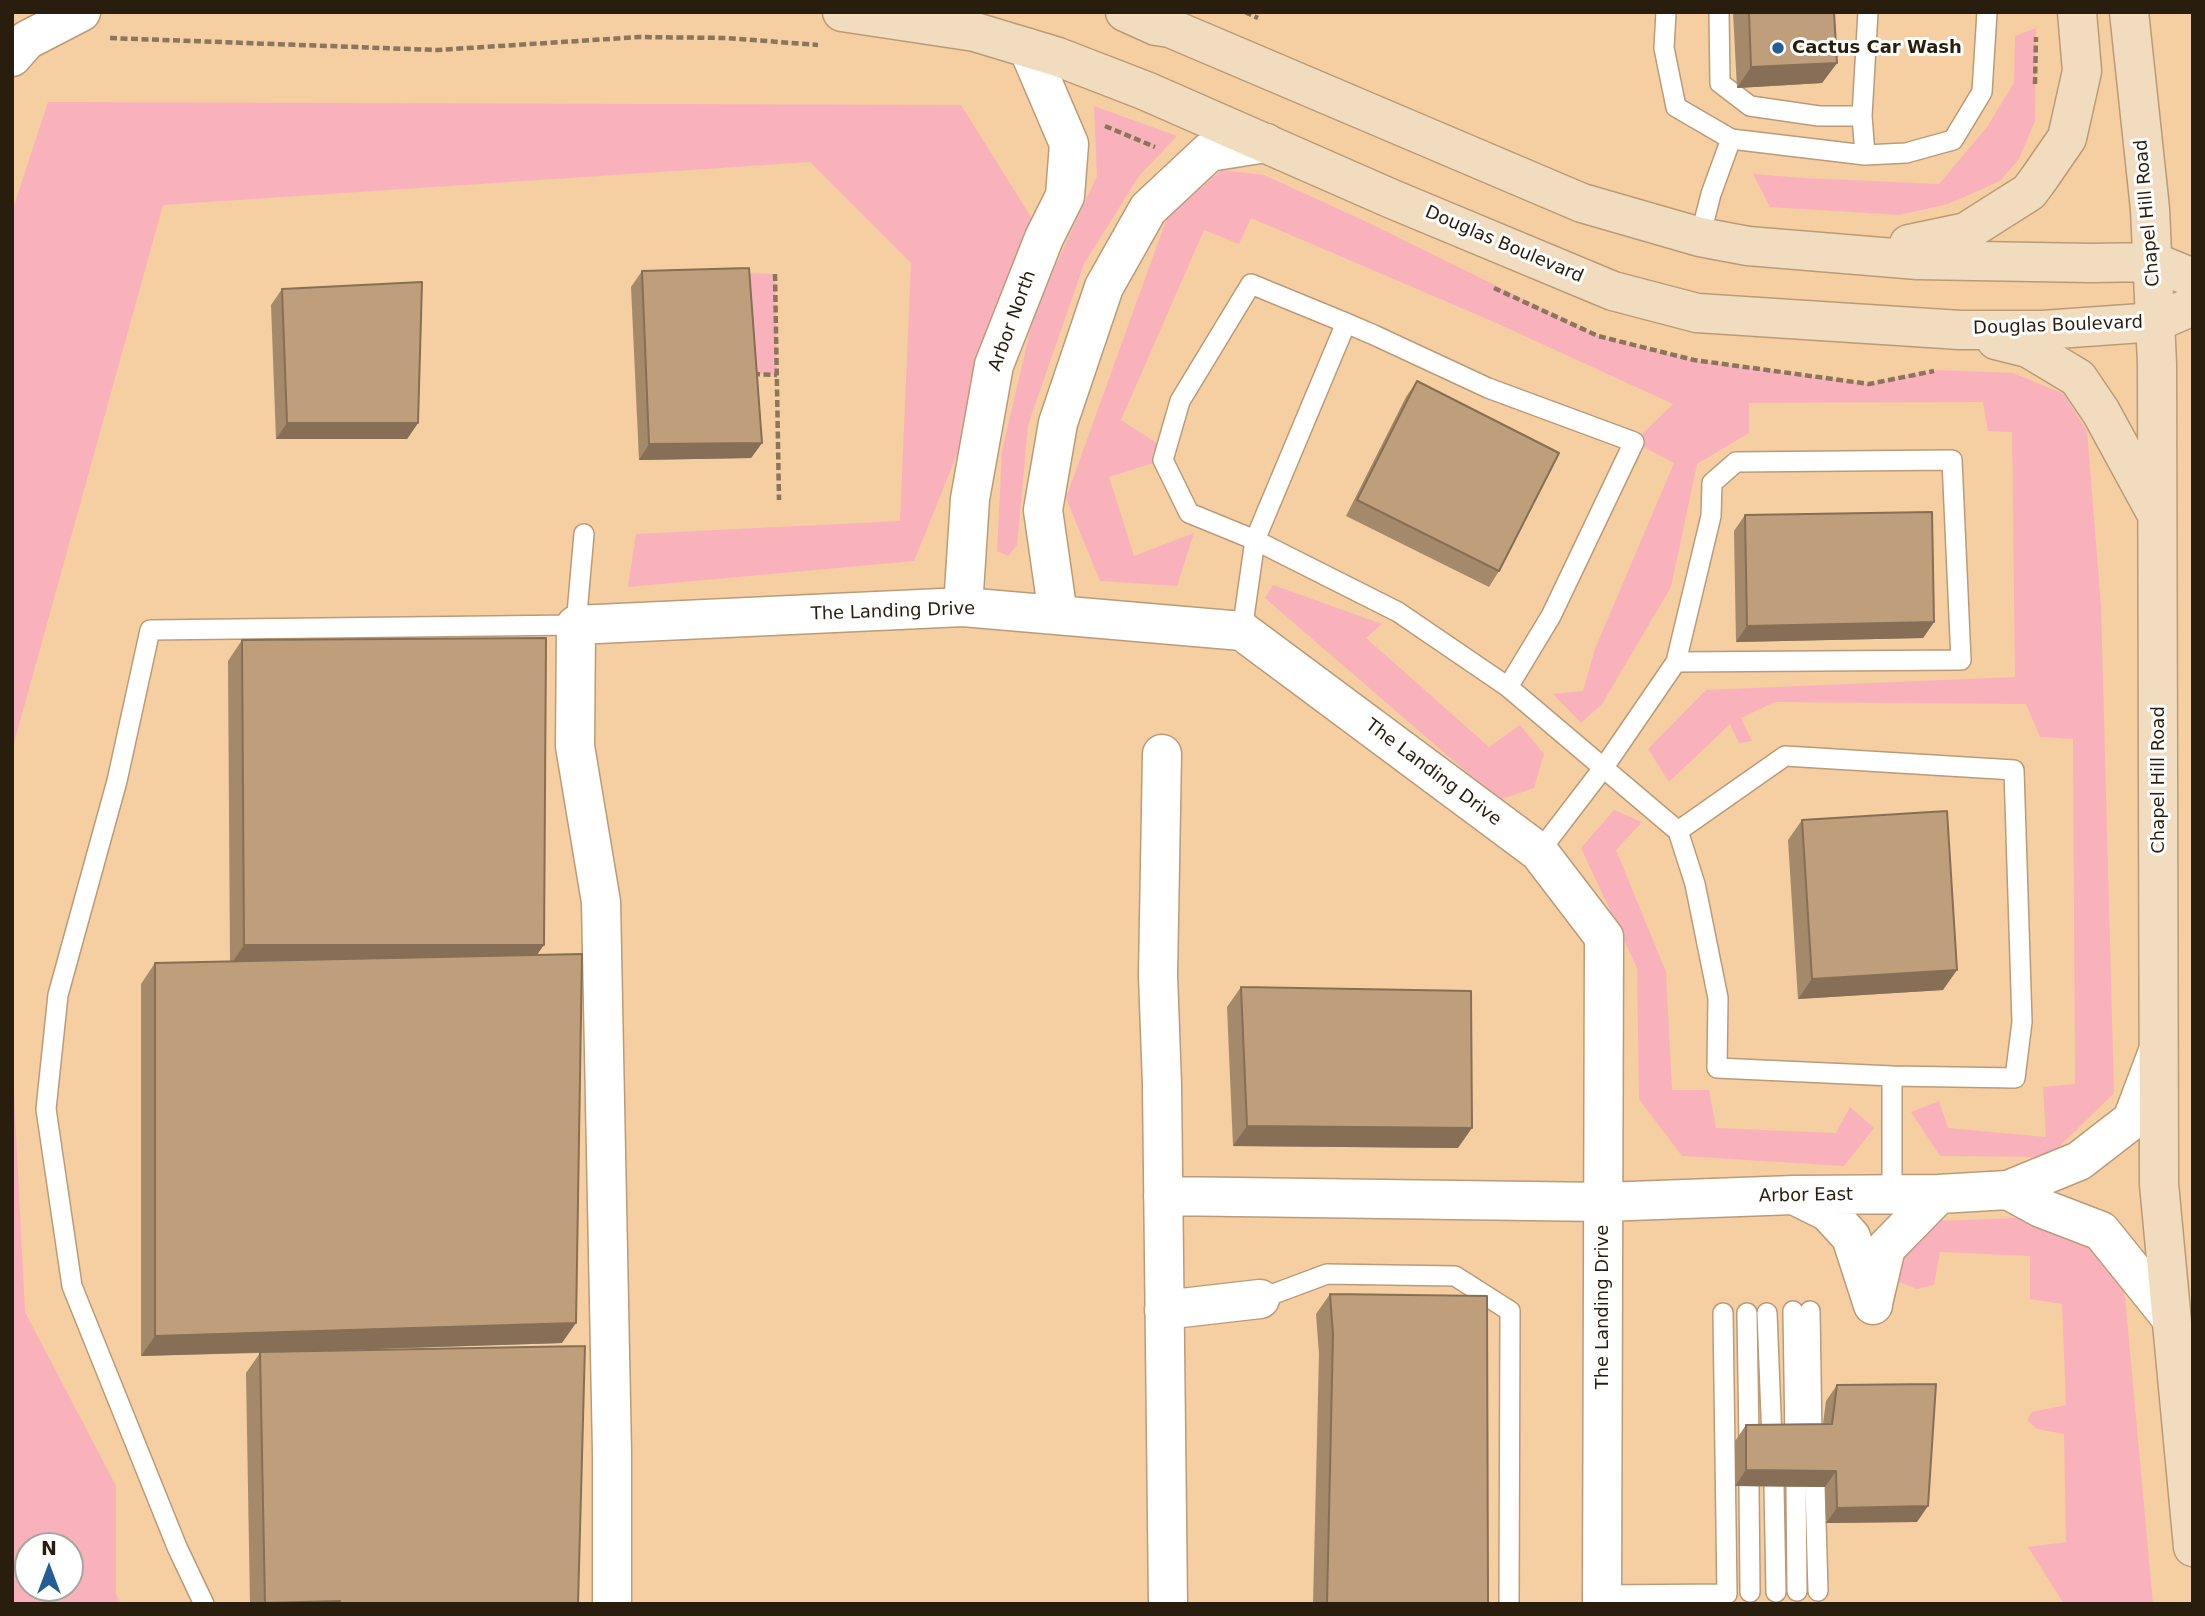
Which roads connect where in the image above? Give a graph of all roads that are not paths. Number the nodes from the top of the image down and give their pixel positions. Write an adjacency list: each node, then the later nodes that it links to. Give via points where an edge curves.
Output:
1 (842, 12): 11 (main road, Douglas Boulevard, via 975,32)
2 (1125, 12): 9 (main road, via 1156,26)
3 (1665, 12): 14 (lane, via 1664,48 1676,107)
4 (1718, 12): 13 (lane, via 1720,83 1750,106 1818,116)
5 (1868, 12): 13 (lane)
6 (1987, 12): 16 (lane, via 1982,92 1953,140 1906,153)
7 (2077, 12): 17 (main road, via 2082,71 2067,138 2029,192 1966,232 1892,248)
8 (2129, 12): 18 (main road, Chapel Hill Road)
9 (1162, 20): 17 (main road, via 1582,203)
10 (93, 25): 12 (street, via 27,40)
11 (1028, 48): 15 (main road, Douglas Boulevard, via 1146,91); 27 (street, Arbor North, via 1069,144 1065,196 994,365 970,499)
12 (12, 57)
13 (1862, 116): 16 (lane)
14 (1731, 139): 16 (lane); 17 (lane, via 1711,194)
15 (1266, 143): 23 (main road, Douglas Boulevard, via 1613,291 1709,314); 28 (street, via 1209,152 1148,209 1104,287 1058,423 1043,510)
16 (1865, 155)
17 (1711, 239): 18 (main road, via 1918,260)
18 (2154, 262): 19 (main road); 21 (main road, Chapel Hill Road)
19 (2193, 278)
20 (2193, 306): 21 (main road, Douglas Boulevard)
21 (2156, 322): 23 (main road, Douglas Boulevard); 24 (main road, Chapel Hill Road)
22 (1346, 323): 26 (lane); 26 (lane, via 1251,284 1180,401 1163,460 1189,513); 32 (lane, via 1488,388 1634,442 1552,616)
23 (1960, 330): 24 (main road, via 2028,348 2078,378)
24 (2158, 515): 37 (main road, Chapel Hill Road)
25 (584, 534): 29 (lane)
26 (1255, 540): 30 (lane); 32 (lane, via 1398,612)
27 (963, 607): 28 (street, The Landing Drive); 29 (street, The Landing Drive)
28 (1058, 615): 30 (street, The Landing Drive)
29 (576, 625): 63 (lane, via 150,631 117,781 58,995 46,1109 72,1286); 64 (street, via 575,746 601,902)
30 (1242, 631): 36 (street, The Landing Drive)
31 (1676, 662): 31 (lane, via 1961,660 1952,460 1736,462 1712,483 1711,516); 34 (lane)
32 (1508, 687): 34 (lane)
33 (1162, 754): 43 (street, via 1158,975)
34 (1604, 767): 35 (lane); 36 (lane)
35 (1678, 831): 38 (lane, via 1695,884 1718,998 1717,1068); 38 (lane, via 1785,756 2014,770 2022,1022 2015,1078)
36 (1539, 852): 44 (street, The Landing Drive, via 1604,937)
37 (2157, 1054): 39 (street, via 2132,1120 2079,1161); 51 (main road, Chapel Hill Road, via 2159,1184)
38 (1892, 1076): 42 (lane)
39 (2008, 1190): 40 (street, Arbor East); 51 (street, via 2040,1208 2101,1231)
40 (1939, 1194): 41 (street, via 1886,1248 1873,1305 1851,1237 1828,1212); 42 (street, Arbor East)
41 (1794, 1195): 42 (street, Arbor East); 44 (street, Arbor East)
42 (1892, 1195)
43 (1163, 1196): 44 (street, Arbor East); 46 (street)
44 (1603, 1202): 62 (street, The Landing Drive)
45 (1260, 1299): 46 (street); 66 (lane, via 1327,1274 1455,1276 1510,1311)
46 (1164, 1310): 65 (street)
47 (1801, 1311): 52 (lane)
48 (1723, 1313): 62 (lane, via 1727,1594)
49 (1747, 1313): 54 (lane)
50 (1767, 1313): 53 (lane)
51 (2171, 1318): 57 (main road, Chapel Hill Road)
52 (1804, 1439)
53 (1772, 1440)
54 (1749, 1441)
55 (1749, 1486): 60 (lane)
56 (1773, 1486): 61 (lane)
57 (2193, 1547)
58 (1797, 1591): 59 (lane, via 1805,1487)
59 (1818, 1591)
60 (1750, 1592)
61 (1776, 1592)
62 (1602, 1600)
63 (204, 1604)
64 (612, 1604)
65 (1168, 1604)
66 (1509, 1604)

